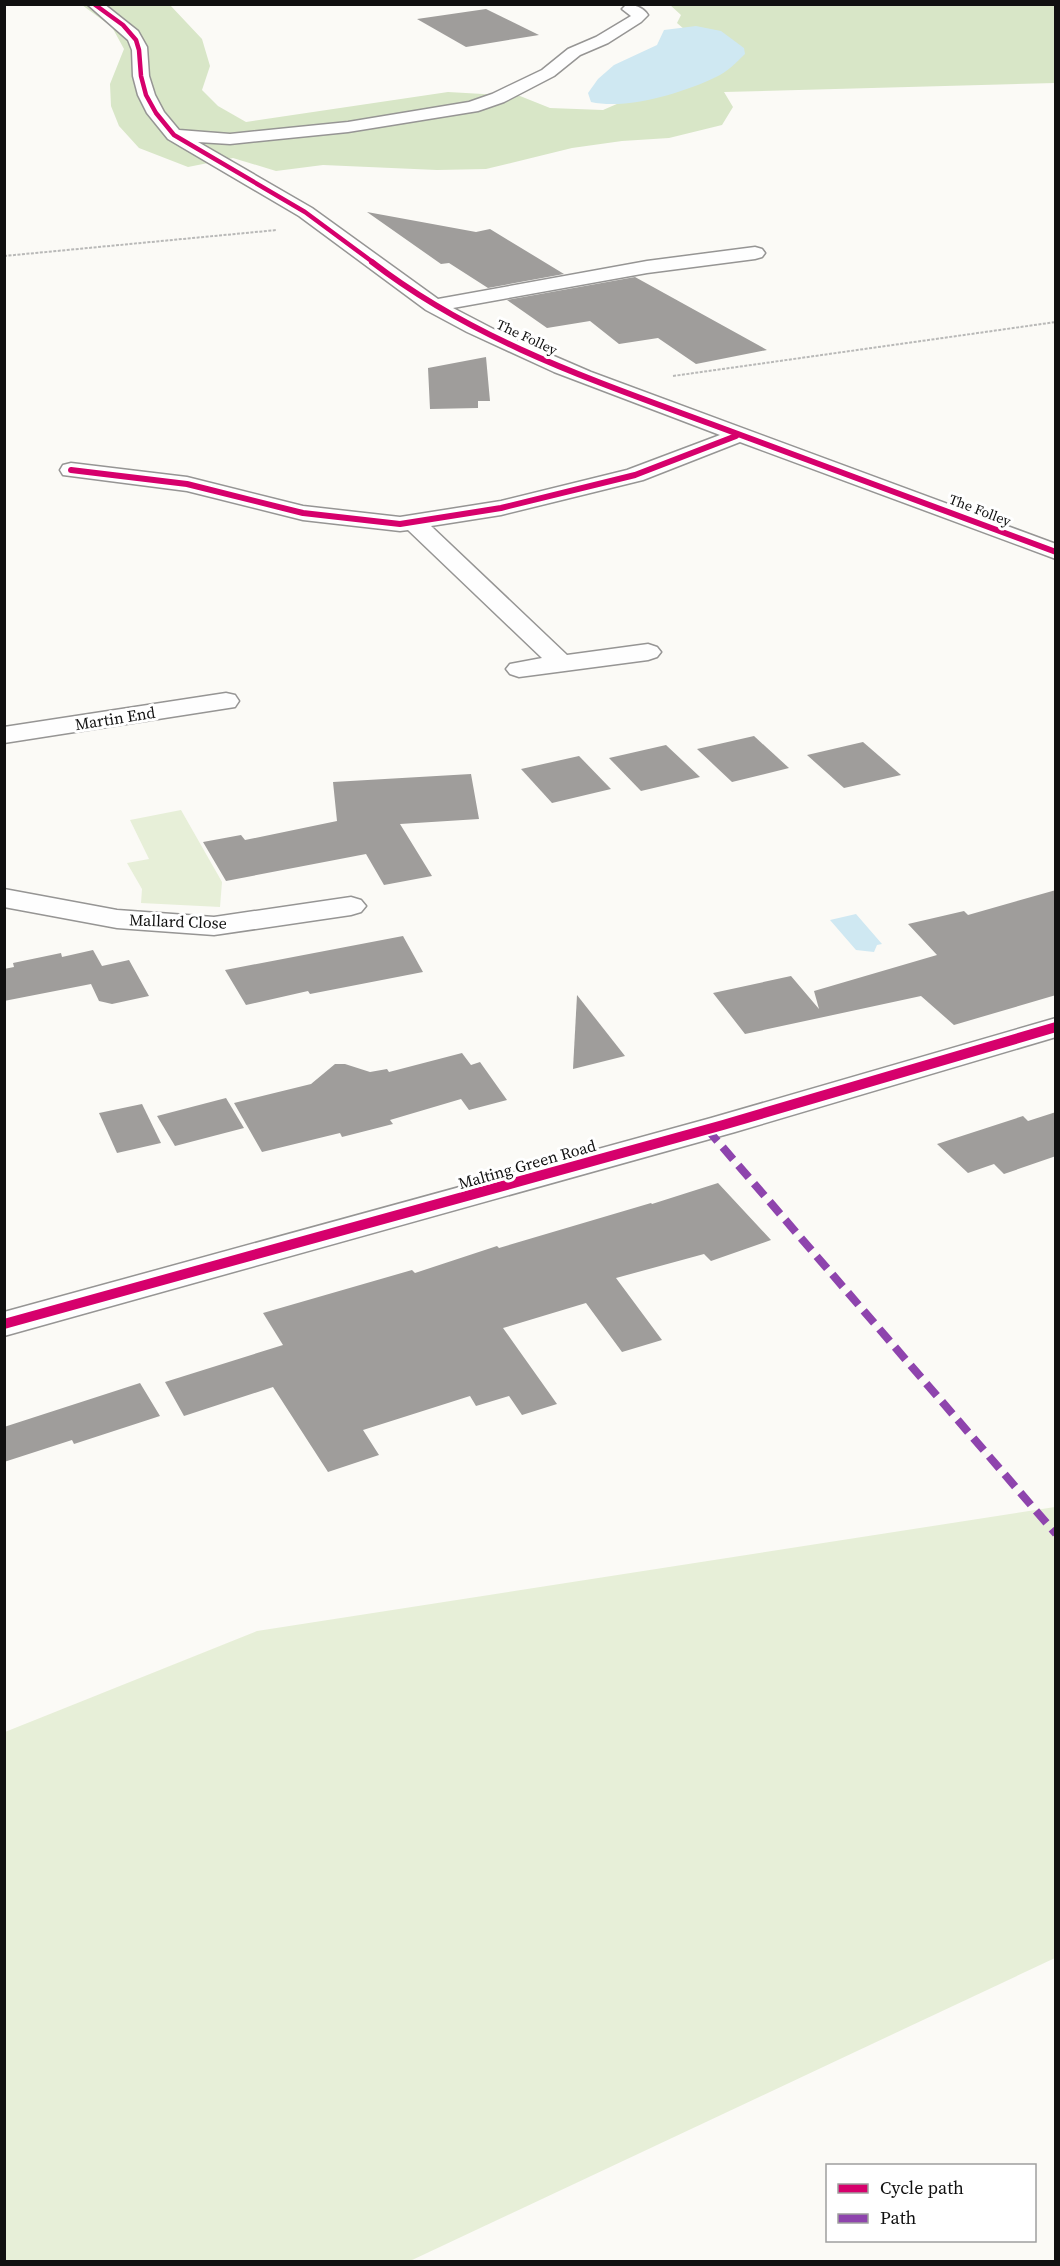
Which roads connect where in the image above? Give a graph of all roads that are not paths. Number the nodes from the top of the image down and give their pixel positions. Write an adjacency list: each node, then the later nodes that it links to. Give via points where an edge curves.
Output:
1 (94, 4): 3 (street, The Folley, via 136,39 143,88 164,126)
2 (630, 9): 3 (street, via 639,13 636,20 574,52 548,73 472,107 348,127 230,139)
3 (174, 135): 5 (street, The Folley, via 322,224)
4 (755, 253): 5 (street, via 646,267)
5 (433, 306): 6 (street, The Folley, via 550,363)
6 (736, 436): 8 (street, via 635,475 501,508); 9 (street, The Folley)
7 (71, 470): 8 (street, via 187,484 303,513 400,524)
8 (413, 522): 11 (street)
9 (1056, 552)
10 (648, 652): 11 (street)
11 (560, 662): 12 (street)
12 (519, 669)
13 (226, 701): 14 (street, Martin End)
14 (4, 735)
15 (4, 898): 16 (street, Mallard Close, via 117,918 214,926)
16 (351, 906)
17 (1056, 1027): 18 (street, Malting Green Road, via 723,1125)
18 (4, 1324)

